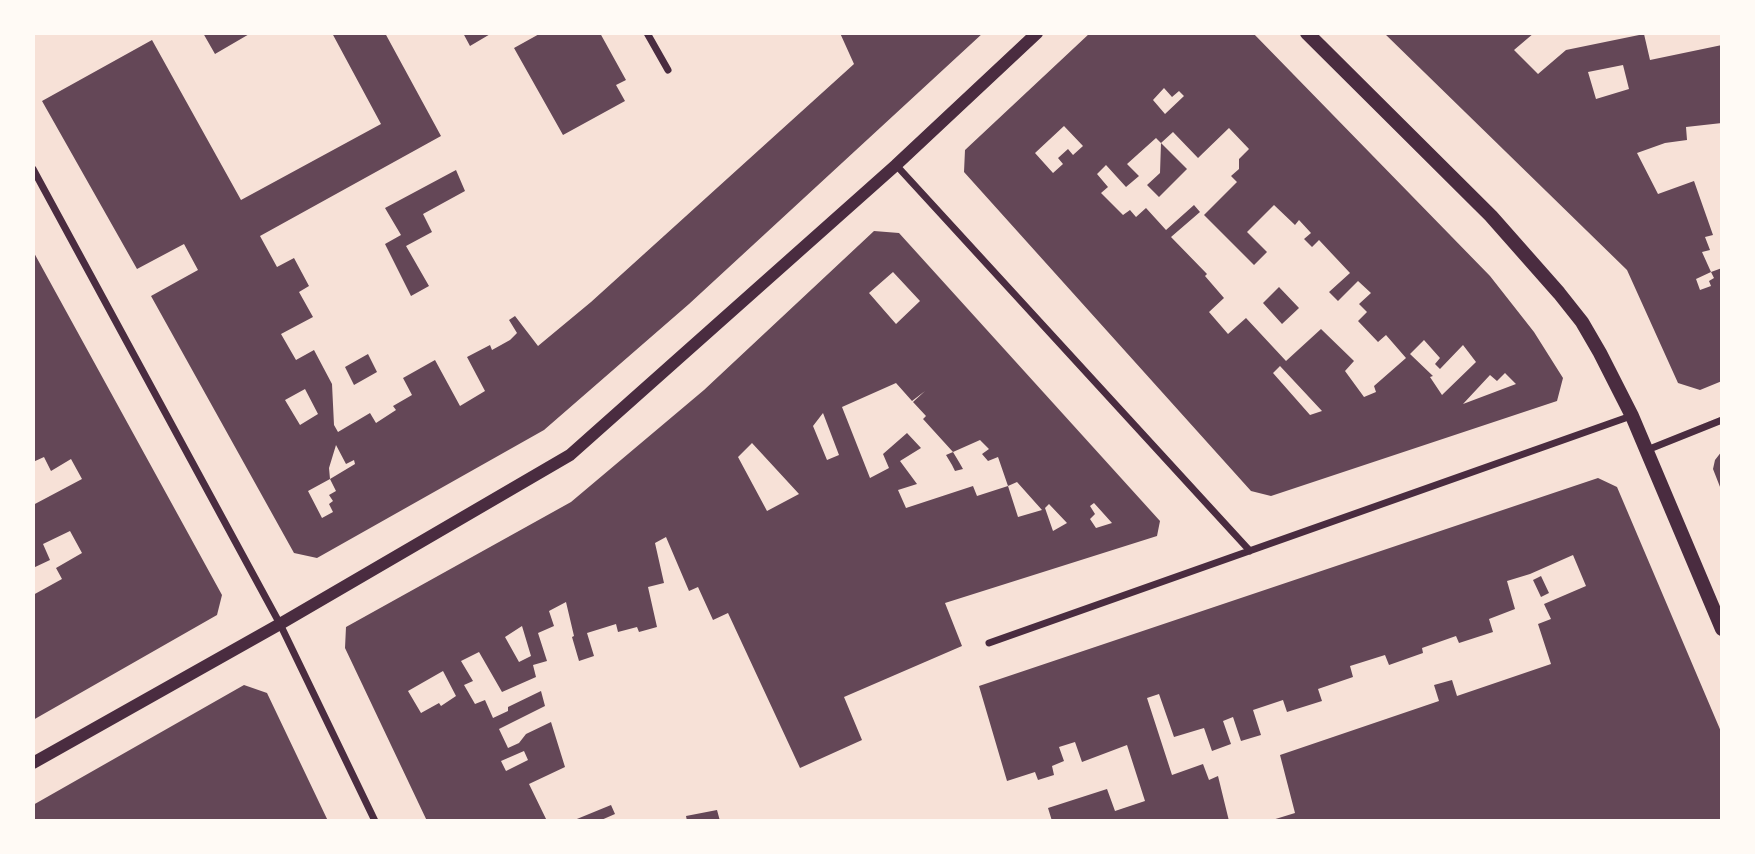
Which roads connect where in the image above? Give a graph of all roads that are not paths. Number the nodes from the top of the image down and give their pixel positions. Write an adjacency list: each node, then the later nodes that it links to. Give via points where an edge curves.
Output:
1 (647, 33): 4 (street)
2 (1037, 33): 5 (street)
3 (1307, 33): 7 (main road, via 1491,216 1559,293 1582,322)
4 (668, 70)
5 (896, 165): 10 (street); 11 (street, via 570,455)
6 (33, 169): 11 (street)
7 (1632, 416): 9 (main road); 10 (street)
8 (1722, 420): 9 (street)
9 (1647, 450): 12 (main road)
10 (1250, 551): 13 (street)
11 (280, 624): 14 (street); 15 (street)
12 (1722, 629)
13 (989, 643)
14 (33, 763)
15 (375, 821)

